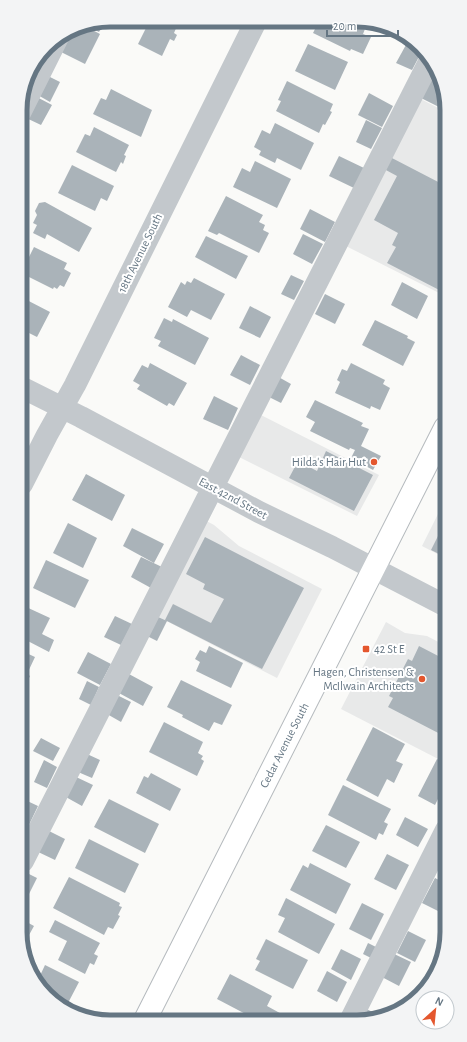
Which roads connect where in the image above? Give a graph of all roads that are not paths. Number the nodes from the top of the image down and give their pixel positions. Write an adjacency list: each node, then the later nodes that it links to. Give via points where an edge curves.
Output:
1 (253, 27): 6 (street, 18th Avenue South)
2 (51, 51): 4 (street)
3 (427, 66): 9 (street)
4 (29, 96)
5 (27, 390): 6 (street, East 42nd Street)
6 (63, 408): 8 (street, 18th Avenue South); 9 (street, East 42nd Street)
7 (440, 442): 10 (main road, Cedar Avenue South)
8 (27, 474)
9 (212, 487): 10 (street, East 42nd Street); 13 (street)
10 (374, 569): 11 (street, East 42nd Street); 14 (main road, Cedar Avenue South)
11 (440, 603)
12 (440, 842): 15 (street)
13 (27, 854)
14 (148, 1015)
15 (353, 1015)

